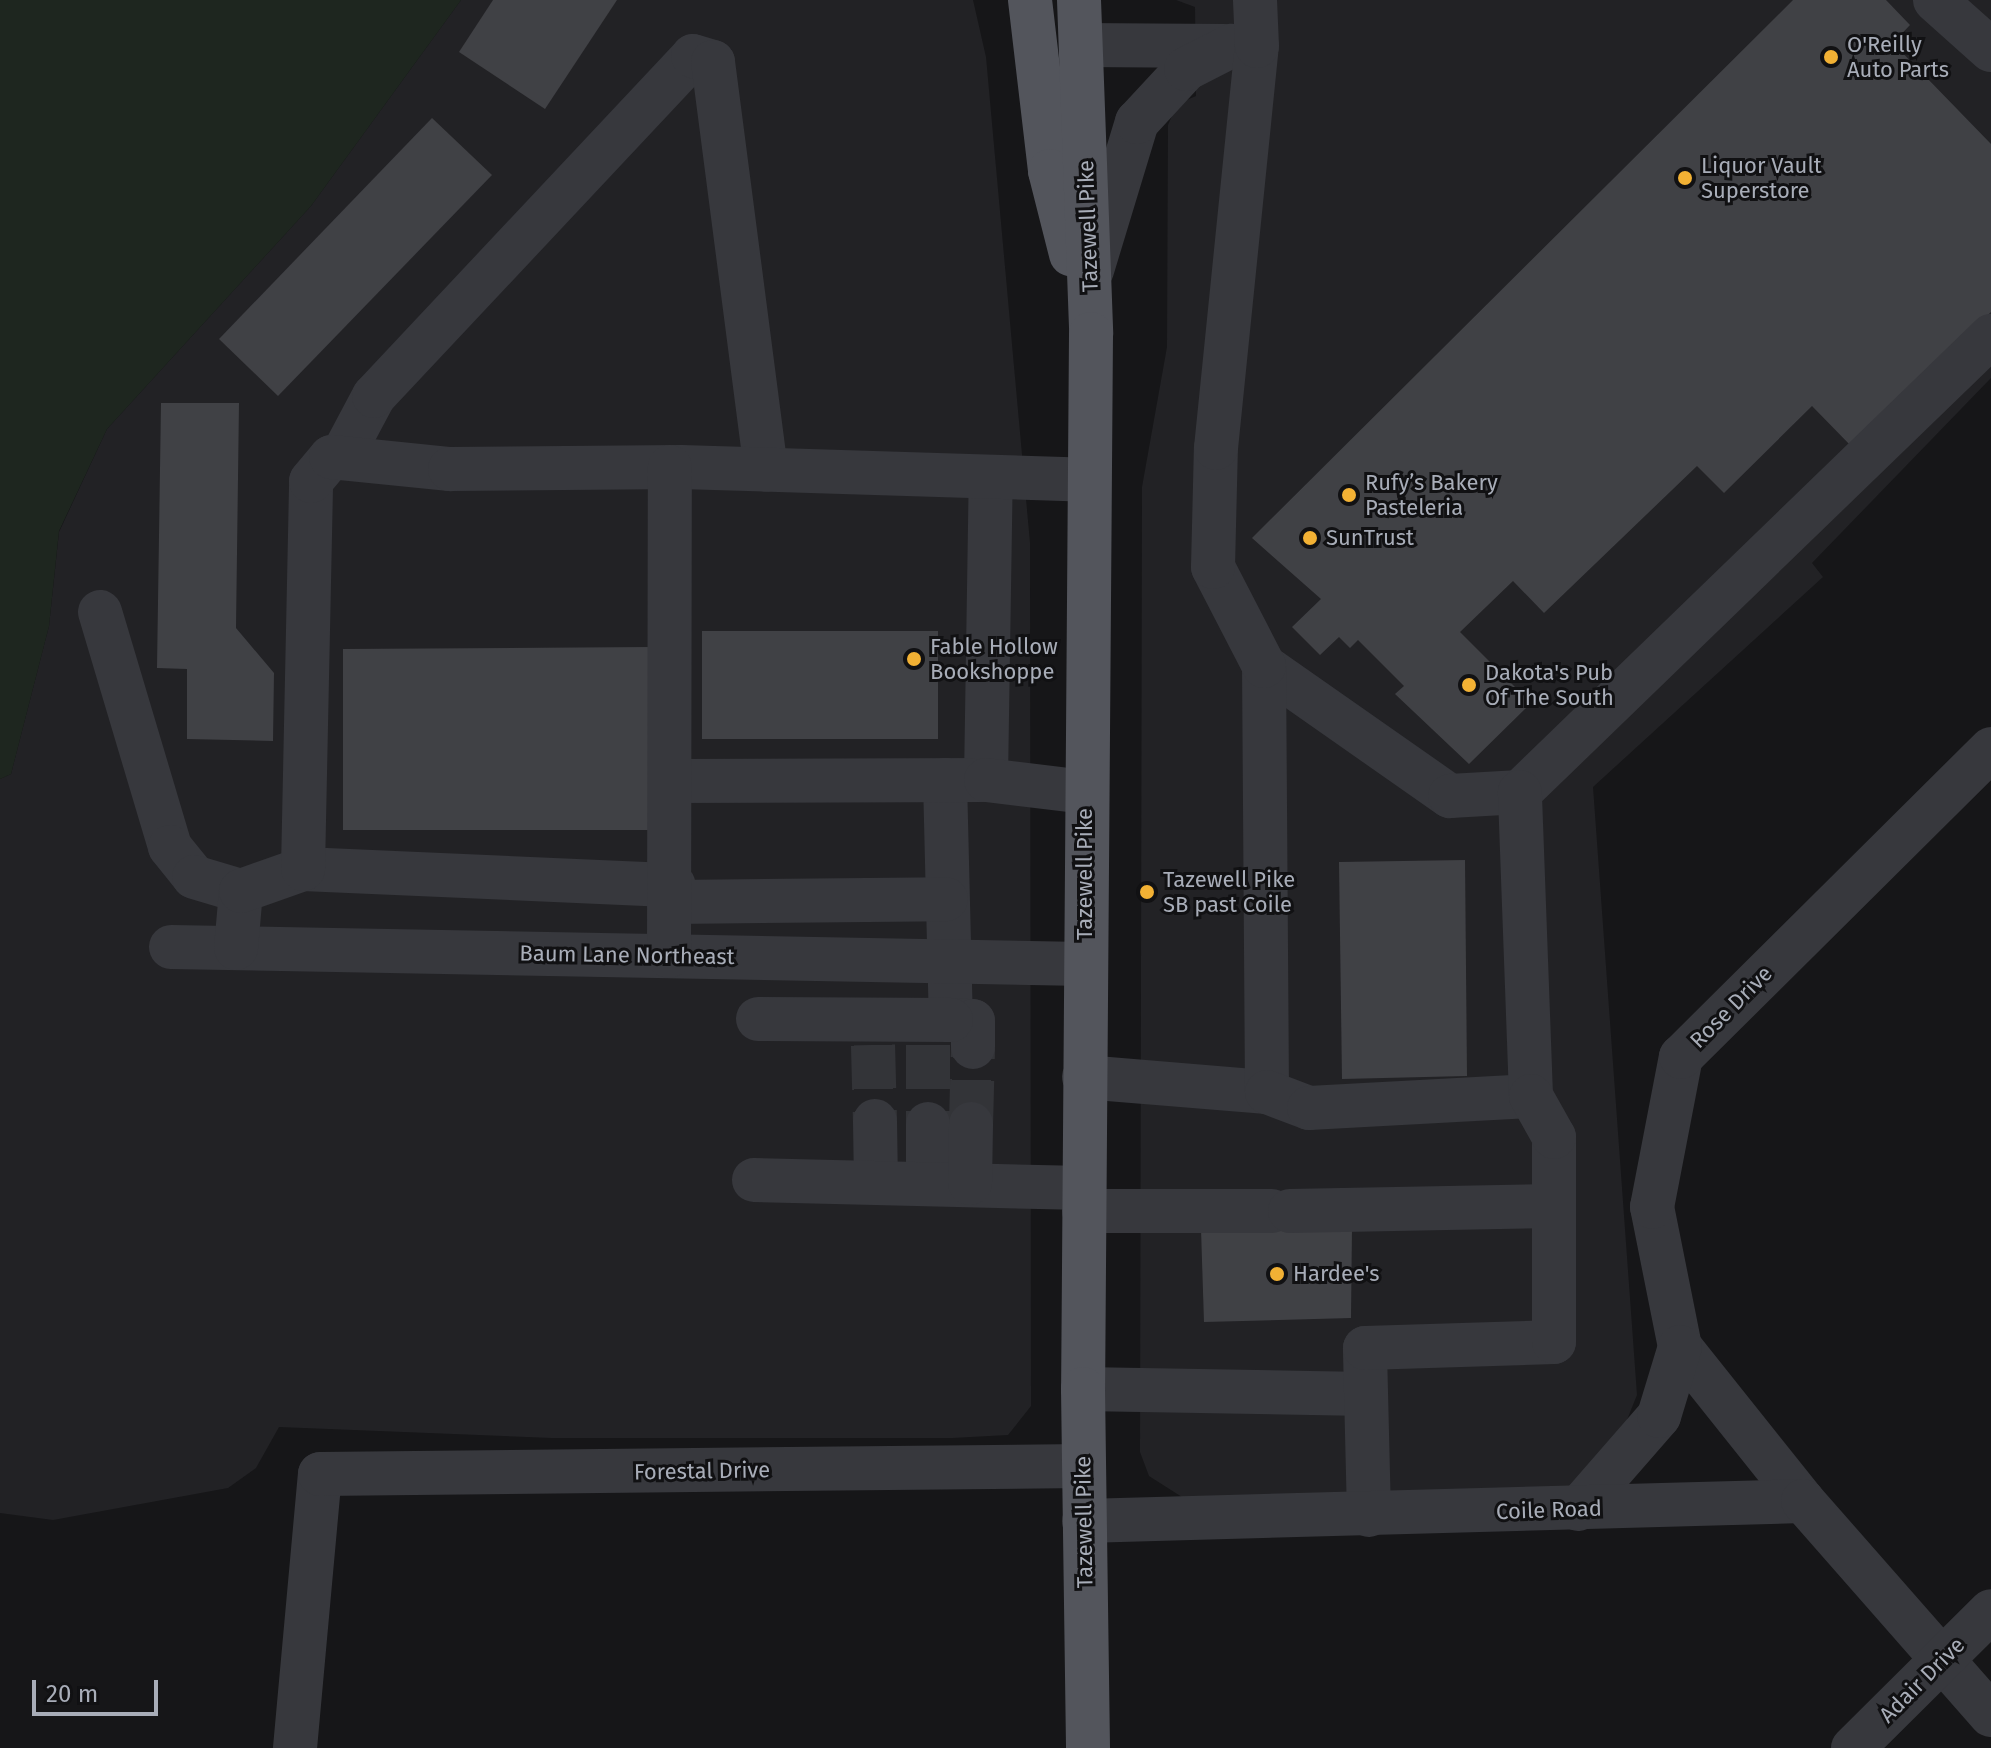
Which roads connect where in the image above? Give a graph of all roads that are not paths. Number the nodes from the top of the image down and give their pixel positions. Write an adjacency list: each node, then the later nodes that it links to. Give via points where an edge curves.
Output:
1 (1030, 0): 9 (main road, via 1050,171)
2 (1079, 0): 5 (main road, Tazewell Pike)
3 (1255, 0): 6 (street)
4 (1935, 0): 7 (street)
5 (1082, 45): 6 (street); 8 (main road, Tazewell Pike)
6 (1244, 46): 8 (street, via 1186,69 1137,122); 17 (street, via 1216,448 1213,567)
7 (1991, 50)
8 (1089, 280): 9 (main road, Tazewell Pike)
9 (1091, 334): 15 (main road, Tazewell Pike)
10 (1991, 336): 22 (street)
11 (341, 458): 12 (street, via 450,469); 13 (street, via 374,396 693,56 713,62); 23 (street, via 331,457 311,481)
12 (670, 467): 13 (street); 20 (street)
13 (766, 470): 14 (street)
14 (991, 477): 15 (street); 19 (street, via 989,581)
15 (1087, 480): 21 (main road, Tazewell Pike)
16 (100, 612): 24 (street, via 170,847 194,877)
17 (1264, 666): 22 (street, via 1450,796); 34 (street)
18 (1991, 749): 44 (street, Rose Drive, via 1681,1057 1652,1207)
19 (966, 780): 20 (street); 21 (street); 26 (street)
20 (673, 781): 25 (street)
21 (1085, 792): 31 (main road, Tazewell Pike)
22 (1520, 792): 35 (street)
23 (303, 869): 24 (street); 25 (street)
24 (241, 891): 28 (street)
25 (673, 894): 26 (street); 29 (street)
26 (946, 899): 30 (street)
27 (171, 947): 28 (street, Baum Lane Northeast)
28 (236, 948): 29 (street, Baum Lane Northeast)
29 (669, 956): 30 (street, Baum Lane Northeast)
30 (949, 961): 31 (street, Baum Lane Northeast); 32 (street, via 945,1033 873,1032)
31 (1084, 964): 33 (main road, Tazewell Pike)
32 (758, 1019)
33 (1084, 1077): 34 (street); 42 (main road, Tazewell Pike)
34 (1267, 1092): 35 (street, via 1309,1108)
35 (1531, 1096): 43 (street, via 1554,1137)
36 (875, 1121): 40 (street)
37 (928, 1124): 41 (street)
38 (971, 1124): 41 (street)
39 (754, 1180): 40 (street)
40 (876, 1182): 41 (street)
41 (949, 1183): 42 (street)
42 (1084, 1200): 43 (street, via 1281,1211); 45 (main road, Tazewell Pike)
43 (1554, 1206): 46 (street, via 1554,1342 1365,1348)
44 (1680, 1347): 48 (street, Rose Drive); 49 (street, Rose Drive, via 1659,1416)
45 (1083, 1389): 46 (street); 47 (main road, Tazewell Pike)
46 (1366, 1394): 50 (street)
47 (1083, 1466): 51 (main road, Tazewell Pike); 55 (street, Forestal Drive, via 320,1474)
48 (1803, 1501): 49 (street, Coile Road); 53 (street)
49 (1578, 1509): 50 (street, Coile Road)
50 (1369, 1515): 51 (street, Coile Road)
51 (1084, 1521): 56 (main road, Tazewell Pike)
52 (1991, 1611): 53 (street, Adair Drive)
53 (1942, 1660): 54 (street); 57 (street, Adair Drive)
54 (1991, 1715)
55 (295, 1748)
56 (1088, 1748)
57 (1853, 1748)

